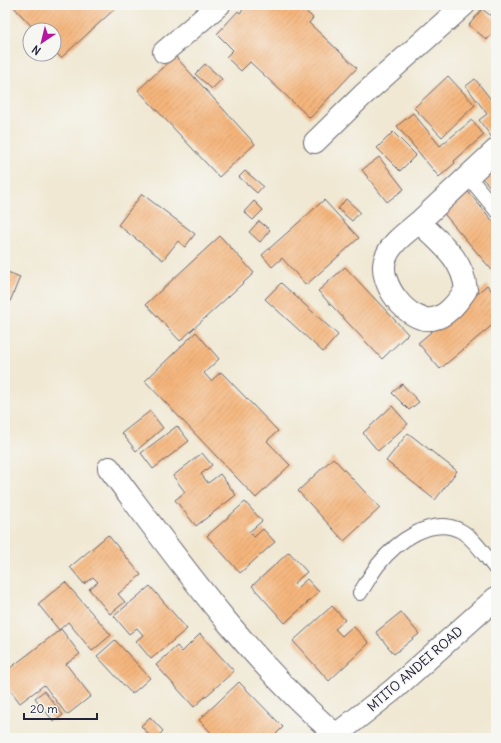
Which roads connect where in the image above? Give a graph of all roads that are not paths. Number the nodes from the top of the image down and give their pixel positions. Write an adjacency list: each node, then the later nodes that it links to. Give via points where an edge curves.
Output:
1 (219, 5): 3 (street)
2 (464, 5): 4 (street, via 363,95)
3 (164, 52)
4 (315, 142)
5 (496, 150): 6 (street)
6 (468, 176): 7 (lane); 8 (street)
7 (496, 210)
8 (419, 222)
9 (109, 468): 13 (street, via 221,615)
10 (493, 560): 11 (lane, via 472,540 452,527 440,525 426,528 400,543 384,559)
11 (360, 593)
12 (496, 598): 13 (street, MTITO ANDEI ROAD, via 393,690)
13 (334, 736)

